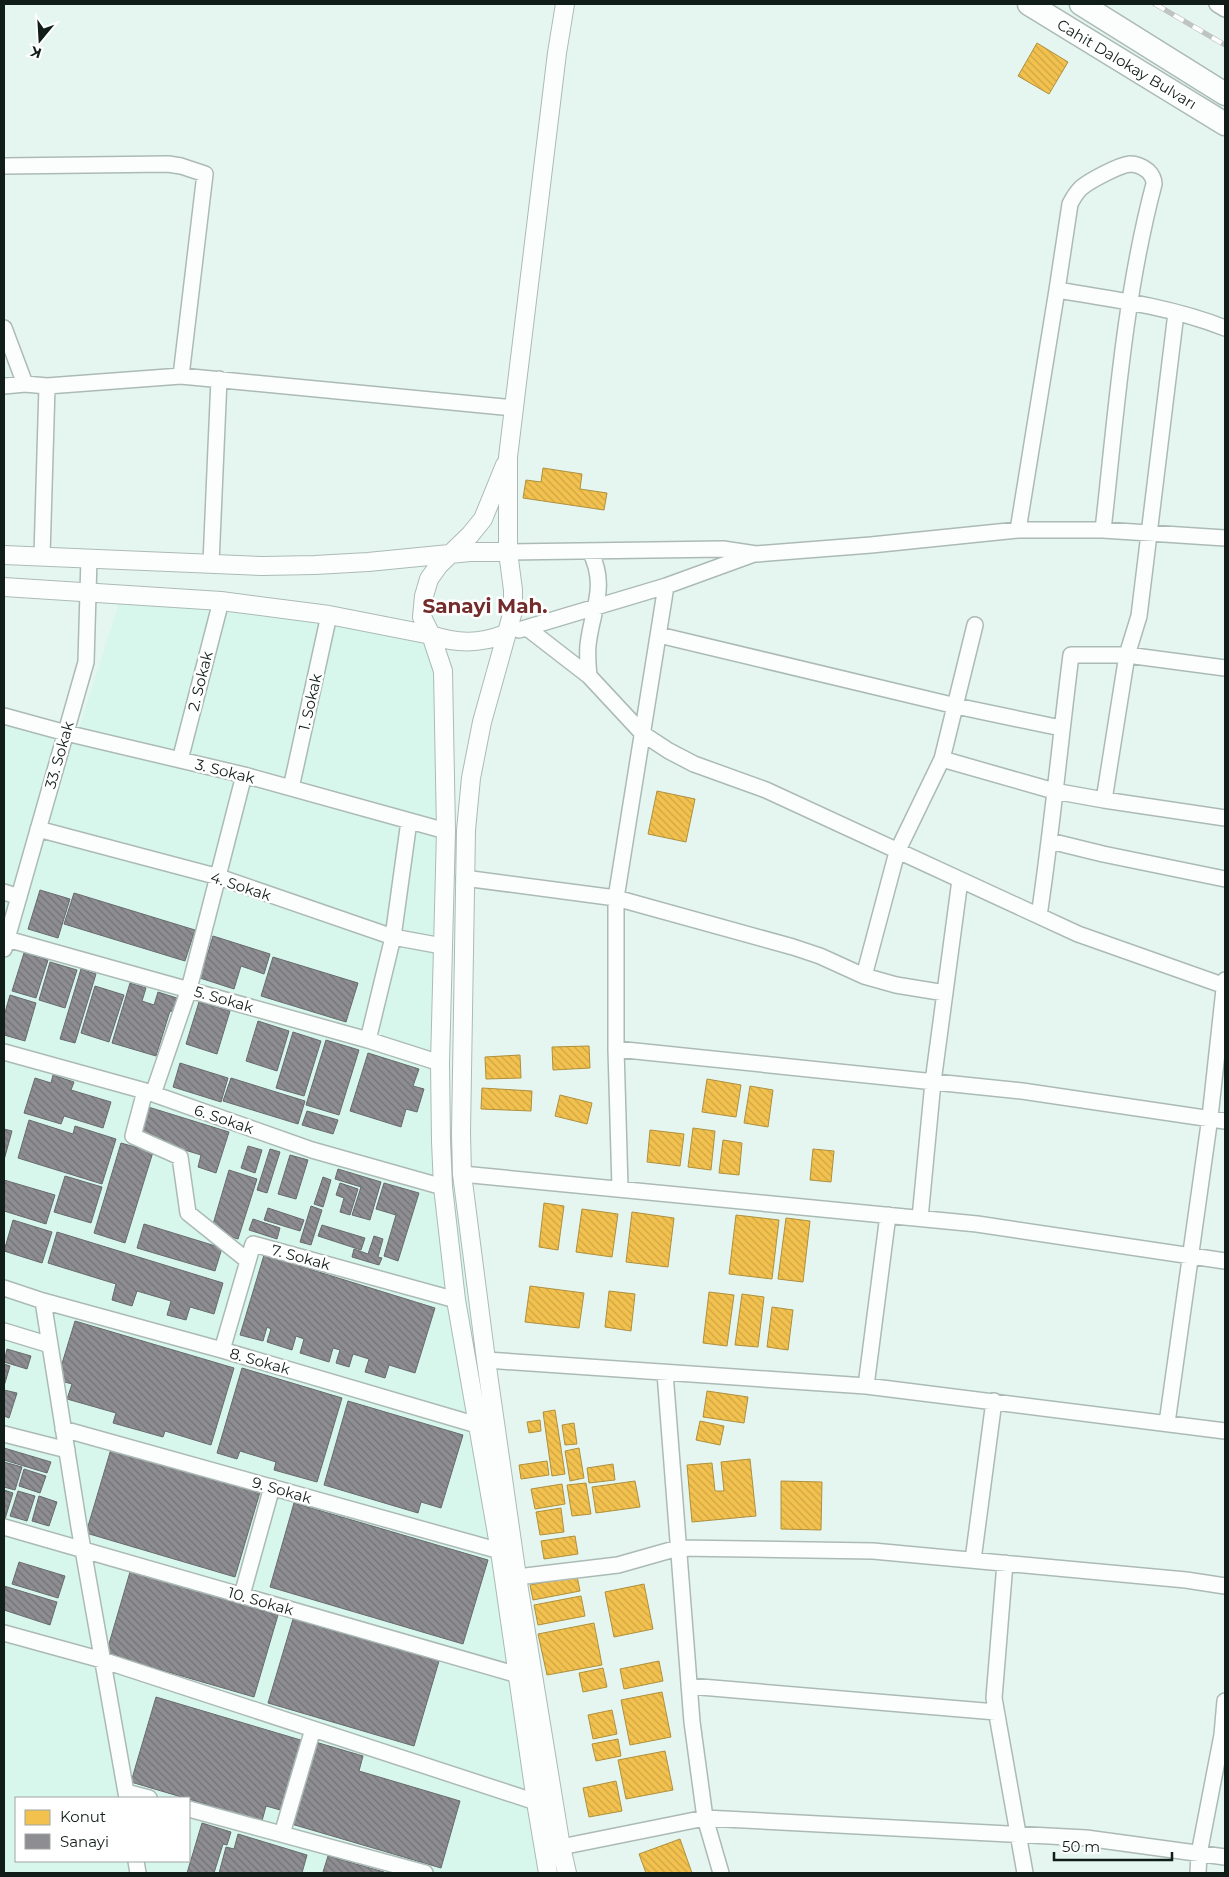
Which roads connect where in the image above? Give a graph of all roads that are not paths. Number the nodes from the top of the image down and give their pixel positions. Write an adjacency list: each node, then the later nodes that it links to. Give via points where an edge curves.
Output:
1 (564, 4): 19 (street)
2 (1029, 4): 7 (main road, Cahit Dalokay Bulvarı)
3 (1081, 4): 6 (main road, Cahit Dalokay Bulvarı)
4 (1217, 4): 5 (street)
5 (1225, 9)
6 (1225, 94)
7 (1225, 124)
8 (4, 166): 14 (street, via 168,164 205,174)
9 (1057, 290): 10 (street); 10 (street, via 1073,198 1086,184 1123,165 1136,165 1147,170 1154,179); 21 (street)
10 (1130, 302): 11 (street); 22 (street)
11 (1176, 313): 13 (street); 23 (street)
12 (4, 328): 16 (street)
13 (1225, 328)
14 (181, 376): 15 (street); 18 (street)
15 (218, 378): 19 (street); 32 (street)
16 (25, 384): 17 (street); 18 (street)
17 (4, 386)
18 (47, 386): 30 (street)
19 (514, 408): 20 (street)
20 (508, 457): 26 (street); 27 (street, via 483,519)
21 (1018, 530): 22 (street); 28 (street)
22 (1103, 530): 23 (street)
23 (1151, 532): 24 (street); 44 (street, via 1139,616)
24 (1225, 538)
25 (590, 551): 26 (street); 28 (street, via 723,549); 37 (street, via 598,570)
26 (508, 552): 27 (street); 41 (street, via 513,611)
27 (450, 554): 32 (street, via 315,565); 42 (street, via 429,579 424,596 422,616)
28 (756, 554): 33 (street)
29 (4, 555): 30 (street)
30 (42, 556): 31 (street)
31 (88, 558): 32 (street); 35 (street, 33. Sokak)
32 (211, 563)
33 (666, 586): 37 (street); 43 (street)
34 (4, 587): 35 (street)
35 (88, 591): 36 (street); 50 (street, 33. Sokak, via 86,662)
36 (221, 601): 38 (street); 53 (street, 2. Sokak)
37 (596, 607): 40 (street); 46 (street, via 588,646)
38 (330, 616): 42 (street); 55 (street, 1. Sokak)
39 (975, 626): 47 (street)
40 (527, 628): 41 (street); 46 (street)
41 (505, 634): 42 (street, via 470,643 447,641); 65 (street, via 471,778)
42 (431, 635): 61 (street, via 443,671)
43 (658, 635): 47 (street); 51 (street)
44 (1127, 655): 45 (street); 49 (street, via 1071,655); 57 (street)
45 (1225, 668)
46 (589, 676): 51 (street)
47 (956, 706): 49 (street); 52 (street)
48 (4, 716): 50 (street, 3. Sokak)
49 (1061, 728): 56 (street)
50 (66, 733): 53 (street, 3. Sokak); 60 (street, 33. Sokak)
51 (643, 734): 63 (street, via 694,764 766,790); 70 (street)
52 (942, 759): 56 (street); 63 (street)
53 (180, 760): 54 (street, 3. Sokak)
54 (244, 776): 55 (street, 3. Sokak); 64 (street)
55 (291, 788): 59 (street, 3. Sokak)
56 (1054, 791): 57 (street); 62 (street)
57 (1104, 800): 58 (street)
58 (1225, 818)
59 (409, 821): 61 (street, 3. Sokak); 72 (street)
60 (38, 829): 64 (street, 4. Sokak); 69 (street, 33. Sokak)
61 (446, 831): 74 (street)
62 (1050, 840): 66 (street); 71 (street)
63 (897, 852): 67 (street); 75 (street)
64 (219, 877): 72 (street, 4. Sokak); 78 (street)
65 (464, 878): 70 (street); 88 (street)
66 (1225, 879)
67 (960, 880): 71 (street); 79 (street)
68 (4, 892): 69 (street)
69 (19, 897): 73 (street, 33. Sokak)
70 (616, 898): 75 (street, via 793,947); 81 (street)
71 (1039, 916): 77 (street, via 1078,934)
72 (393, 937): 74 (street, 4. Sokak); 80 (street)
73 (5, 944): 78 (street, 5. Sokak)
74 (442, 946): 83 (street)
75 (864, 976): 79 (street, via 896,985)
76 (1225, 980): 77 (street)
77 (1225, 986): 86 (street)
78 (189, 989): 80 (street, 5. Sokak); 85 (street)
79 (945, 992): 84 (street)
80 (368, 1040): 83 (street, 5. Sokak)
81 (616, 1049): 84 (street); 90 (street)
82 (4, 1052): 85 (street, 6. Sokak)
83 (440, 1063): 89 (street)
84 (933, 1082): 86 (street); 92 (street)
85 (149, 1093): 89 (street, 6. Sokak, via 312,1150); 94 (street, via 133,1136 180,1157 188,1213)
86 (1210, 1117): 87 (street); 93 (street)
87 (1225, 1121)
88 (462, 1174): 90 (street); 102 (street)
89 (444, 1187): 97 (street)
90 (620, 1188): 91 (street)
91 (888, 1215): 92 (street); 104 (street)
92 (920, 1218): 93 (street)
93 (1190, 1257): 95 (street); 106 (street)
94 (248, 1261): 97 (street, 7. Sokak, via 253,1244); 101 (street, 7. Sokak)
95 (1225, 1261)
96 (4, 1288): 98 (street, 8. Sokak)
97 (456, 1300): 107 (street)
98 (43, 1301): 100 (street); 101 (street, 8. Sokak)
99 (4, 1331): 100 (street)
100 (50, 1345): 108 (street)
101 (222, 1350): 107 (street, 8. Sokak)
102 (486, 1360): 103 (street); 119 (street)
103 (665, 1373): 104 (street); 114 (street)
104 (866, 1386): 105 (street)
105 (994, 1401): 106 (street); 117 (street)
106 (1167, 1423): 109 (street)
107 (478, 1425): 116 (street)
108 (63, 1429): 111 (street); 112 (street, 9. Sokak)
109 (1225, 1431)
110 (4, 1434): 111 (street)
111 (67, 1450): 115 (street)
112 (272, 1487): 116 (street, 9. Sokak); 121 (street)
113 (4, 1527): 115 (street, 10. Sokak)
114 (678, 1548): 117 (street, via 873,1551); 119 (street, via 618,1565); 125 (street)
115 (83, 1549): 121 (street, 10. Sokak); 123 (street)
116 (500, 1551): 124 (street)
117 (973, 1560): 118 (street)
118 (1005, 1563): 120 (street); 127 (street, via 994,1698)
119 (517, 1578): 137 (street)
120 (1225, 1586)
121 (242, 1595): 124 (street, 10. Sokak)
122 (4, 1633): 123 (street)
123 (102, 1660): 128 (street); 130 (street)
124 (518, 1675): 132 (street)
125 (689, 1686): 127 (street); 134 (street)
126 (1225, 1701): 129 (street)
127 (996, 1712): 136 (street)
128 (313, 1729): 132 (street); 135 (street)
129 (1224, 1735): 138 (street)
130 (126, 1795): 131 (street)
131 (141, 1797)
132 (536, 1802): 141 (street)
133 (190, 1809): 135 (street)
134 (705, 1818): 136 (street); 137 (street); 143 (street)
135 (282, 1834): 140 (street)
136 (1018, 1835): 138 (street, via 1086,1838); 144 (street)
137 (561, 1847): 142 (street)
138 (1199, 1854): 139 (street); 145 (street)
139 (1225, 1858)
140 (425, 1873)
141 (548, 1873)
142 (567, 1873)
143 (721, 1873)
144 (1025, 1873)
145 (1198, 1873)

